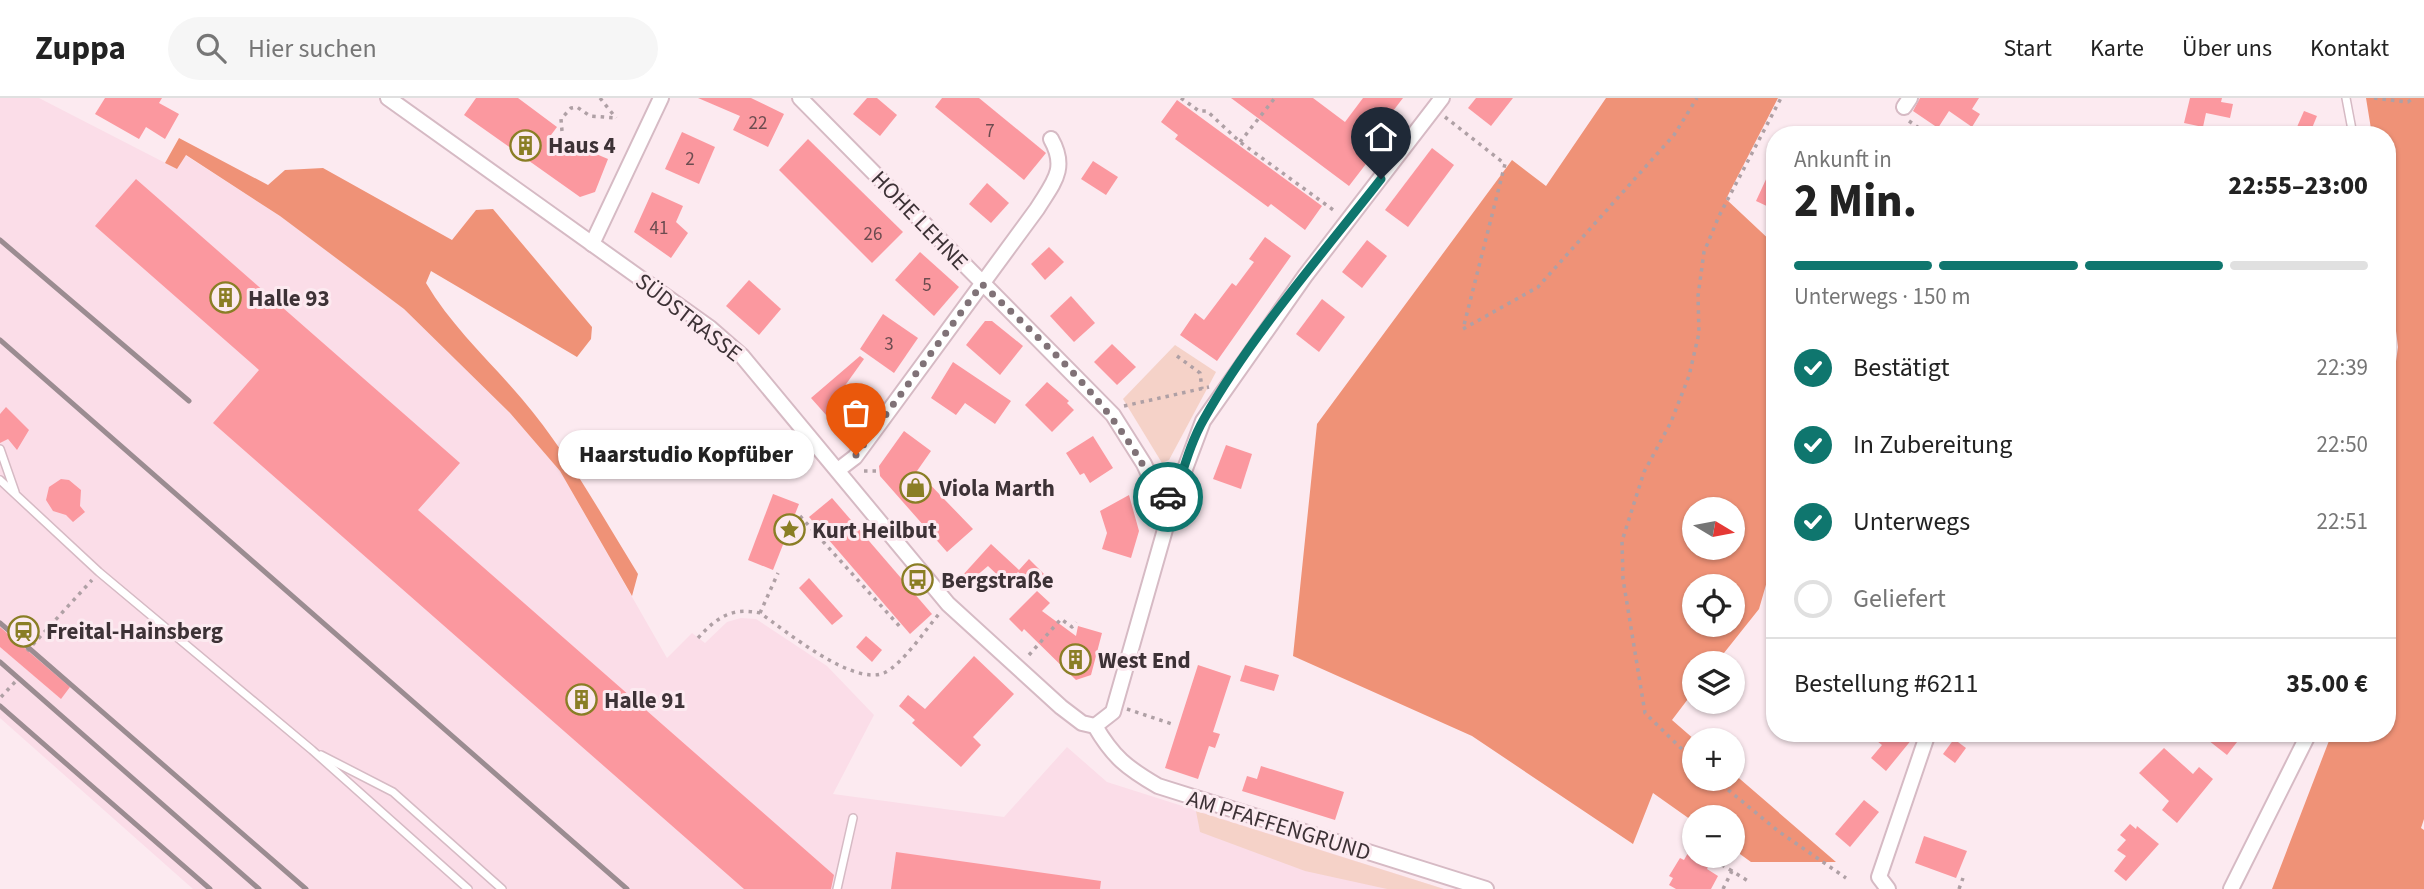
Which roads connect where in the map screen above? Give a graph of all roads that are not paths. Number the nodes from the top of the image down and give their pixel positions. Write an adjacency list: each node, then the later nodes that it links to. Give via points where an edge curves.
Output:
1 (388, 98): 8 (street, SÜDSTRASSE)
2 (661, 98): 8 (street)
3 (800, 98): 9 (street, HOHE LEHNE)
4 (1442, 98): 14 (street, via 1222,392 1203,421)
5 (2346, 98): 6 (lane)
6 (2351, 126)
7 (1051, 139): 9 (street, via 1059,154 1058,175)
8 (592, 244): 11 (street, SÜDSTRASSE, via 742,356)
9 (982, 284): 11 (street, via 855,457); 14 (street, HOHE LEHNE, via 1095,395 1144,464 1158,494)
10 (0, 449): 13 (lane)
11 (838, 470): 15 (street, SÜDSTRASSE, via 948,604 1061,706 1082,723)
12 (0, 480): 13 (lane)
13 (16, 496): 18 (lane)
14 (1174, 498): 15 (street, via 1113,712)
15 (1096, 726): 23 (street, AM PFAFFENGRUND, via 1110,751 1158,786)
16 (1925, 742): 24 (street, via 1879,877)
17 (2304, 742): 25 (street)
18 (312, 751): 20 (lane); 21 (lane, via 393,792)
19 (853, 818): 22 (lane)
20 (468, 889)
21 (502, 889)
22 (837, 889)
23 (1486, 889)
24 (1888, 889)
25 (2231, 889)

